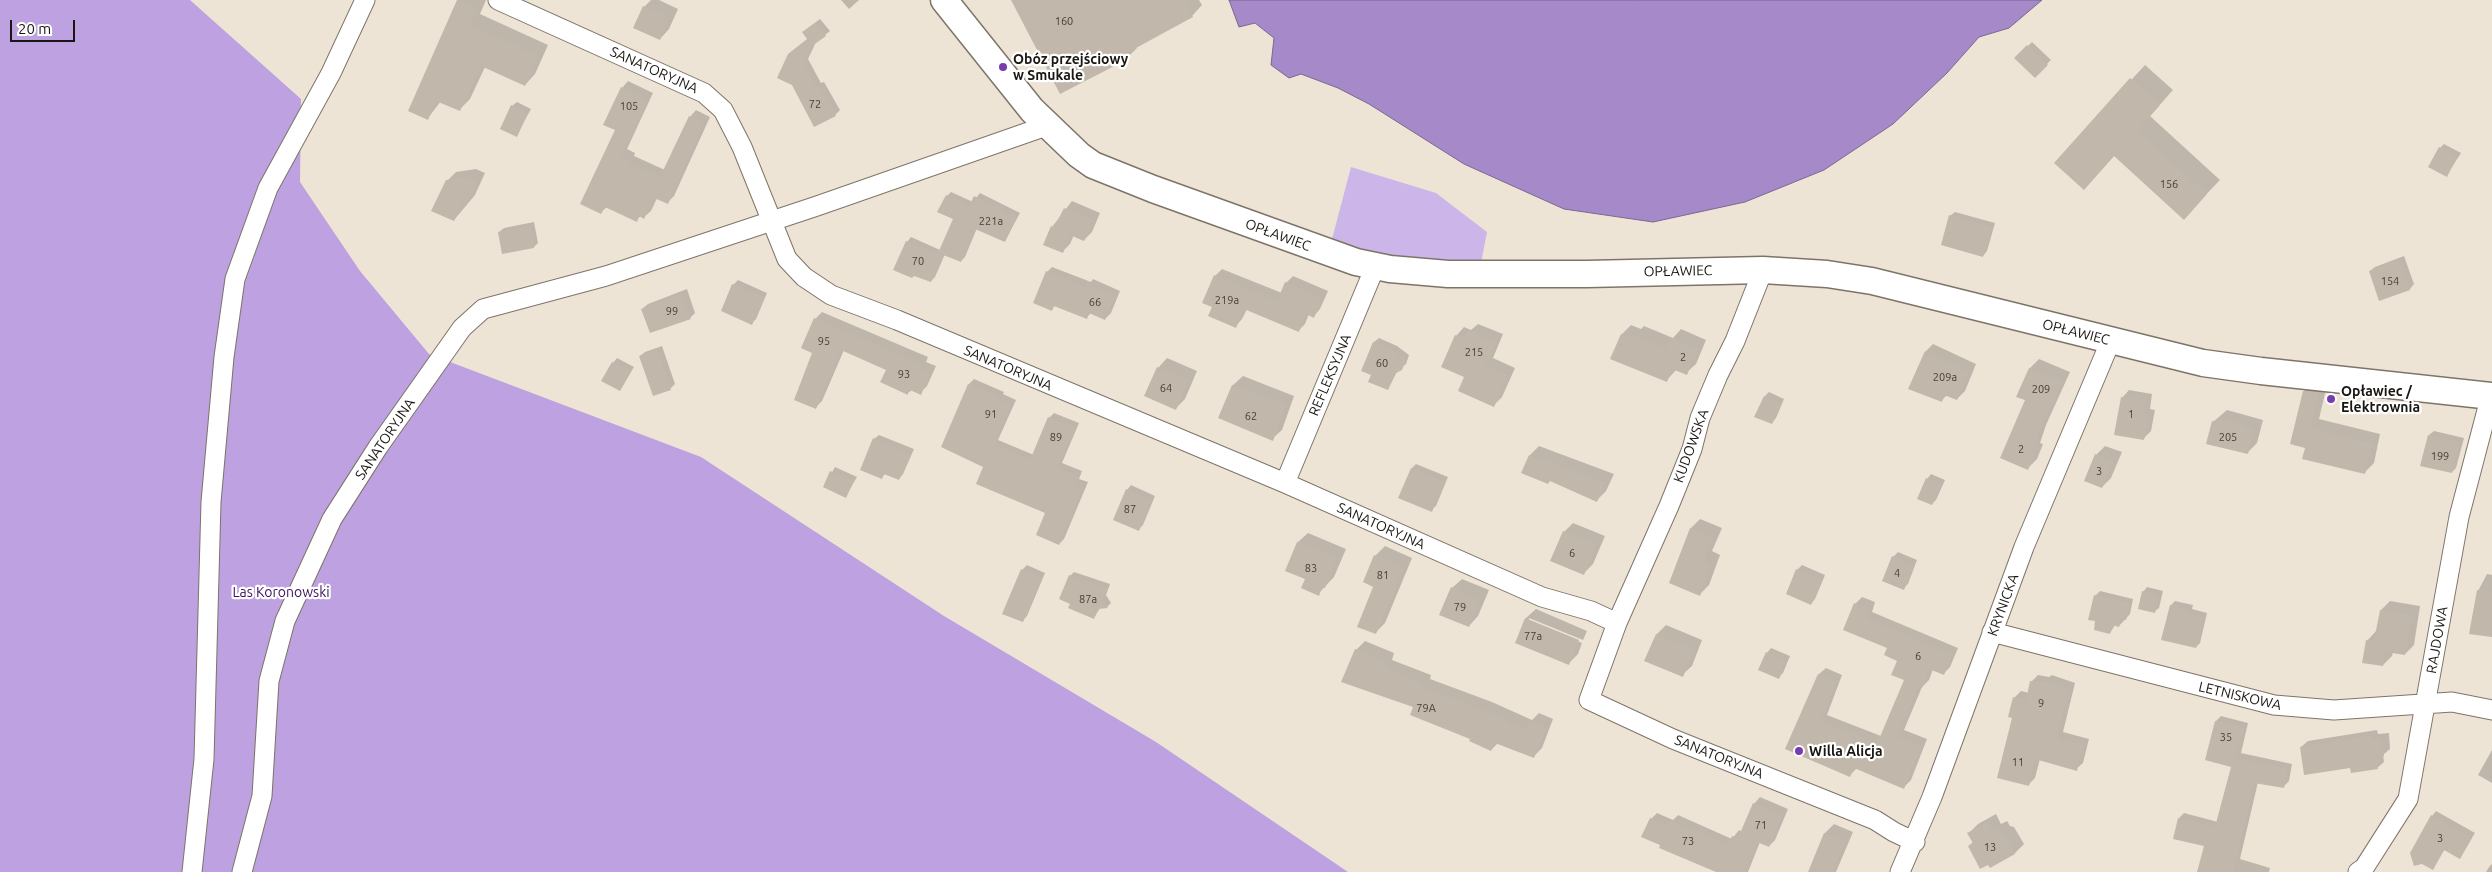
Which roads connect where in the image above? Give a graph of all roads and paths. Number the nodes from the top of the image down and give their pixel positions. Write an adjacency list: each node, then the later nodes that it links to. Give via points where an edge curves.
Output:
1 (365, 0): 16 (street, via 331,73 268,188 235,279 224,357 212,502 204,759)
2 (498, 0): 5 (street, SANATORYJNA, via 704,93 723,110 742,147)
3 (944, 0): 4 (street, OPŁAWIEC)
4 (1046, 126): 5 (street, SANATORYJNA); 6 (street, OPŁAWIEC, via 1079,155 1108,172)
5 (771, 221): 10 (street, SANATORYJNA, via 787,259 804,277 831,295); 17 (street, SANATORYJNA, via 606,276 483,309 462,328 332,519 285,621 269,680 262,796)
6 (1375, 267): 7 (street, OPŁAWIEC, via 1457,274); 10 (street, REFLEKSYJNA)
7 (1763, 270): 8 (street, OPŁAWIEC, via 1828,274 1872,282); 11 (street, KUDOWSKA, via 1704,410 1676,490)
8 (2111, 340): 9 (street, OPŁAWIEC, via 2232,367); 12 (street, KRYNICKA)
9 (2492, 396): 13 (street, RAJDOWA, via 2459,517)
10 (1285, 483): 11 (street, SANATORYJNA, via 1542,598 1591,611)
11 (1617, 622): 15 (street, SANATORYJNA, via 1589,700 1673,739 1875,820)
12 (1992, 632): 13 (street, LETNISKOWA, via 2274,705 2334,710); 15 (street, KRYNICKA)
13 (2426, 704): 14 (street, LETNISKOWA, via 2452,702); 19 (street, RAJDOWA, via 2408,798 2364,868)
14 (2492, 710)
15 (1915, 842): 18 (street, KRYNICKA)
16 (192, 872)
17 (242, 872)
18 (1900, 872)
19 (2358, 872)

